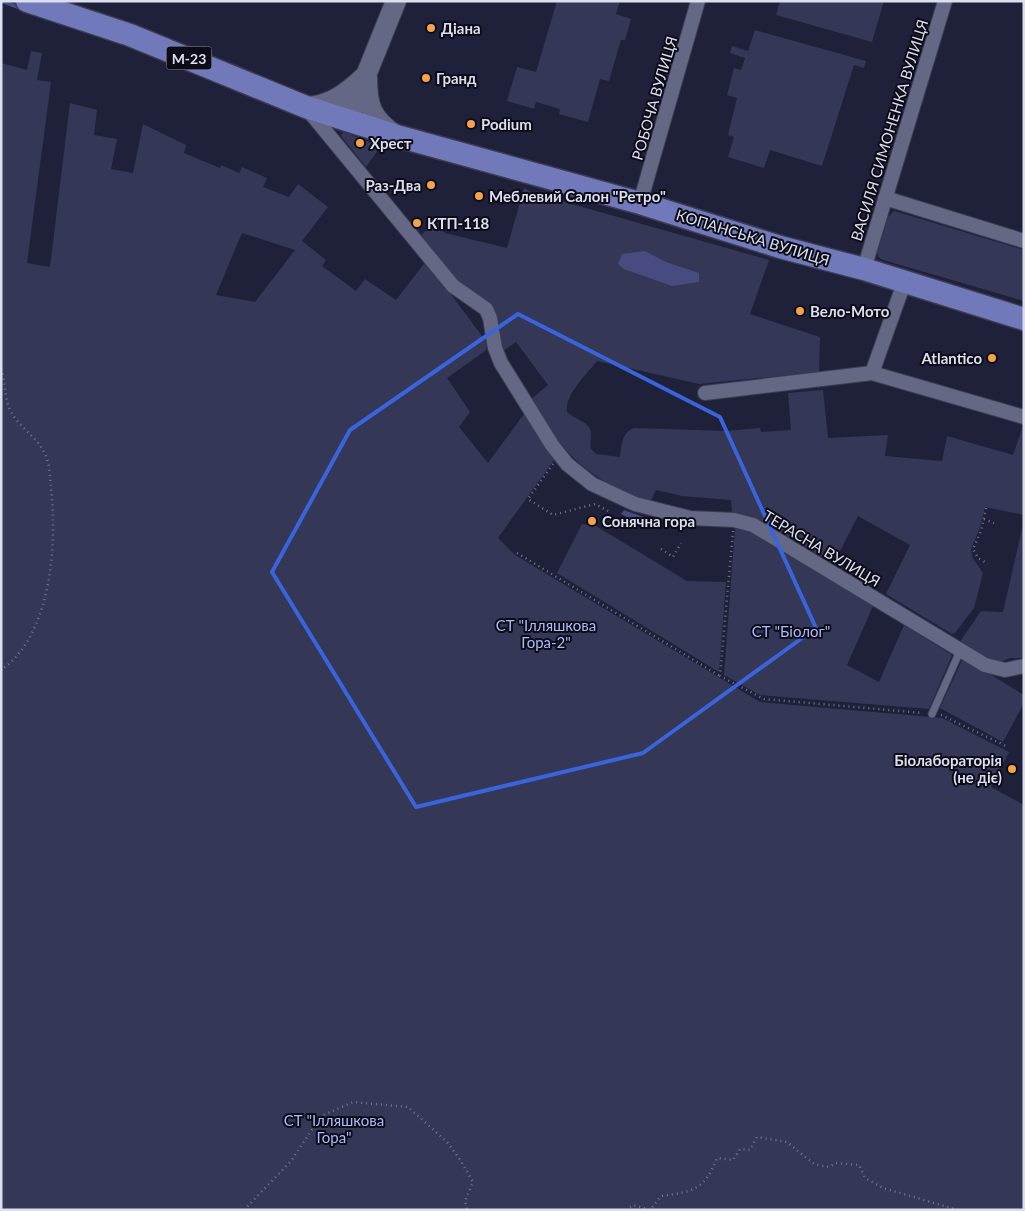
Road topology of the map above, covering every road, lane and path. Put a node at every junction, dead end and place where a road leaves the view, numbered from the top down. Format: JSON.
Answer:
{"nodes":[{"id":1,"x":27,"y":1,"type":"edge"},
{"id":2,"x":396,"y":1,"type":"edge"},
{"id":3,"x":698,"y":1,"type":"edge"},
{"id":4,"x":944,"y":1,"type":"edge"},
{"id":5,"x":367,"y":74,"type":"junction"},
{"id":6,"x":306,"y":107,"type":"junction"},
{"id":7,"x":348,"y":120,"type":"junction"},
{"id":8,"x":397,"y":136,"type":"junction"},
{"id":9,"x":885,"y":198,"type":"junction"},
{"id":10,"x":640,"y":203,"type":"junction"},
{"id":11,"x":1024,"y":241,"type":"edge"},
{"id":12,"x":864,"y":269,"type":"junction"},
{"id":13,"x":904,"y":283,"type":"junction"},
{"id":14,"x":1024,"y":320,"type":"edge"},
{"id":15,"x":1,"y":369,"type":"edge"},
{"id":16,"x":872,"y":373,"type":"junction"},
{"id":17,"x":705,"y":393,"type":"dead end"},
{"id":18,"x":1024,"y":417,"type":"edge"},
{"id":19,"x":555,"y":461,"type":"dead end"},
{"id":20,"x":986,"y":508,"type":"dead end"},
{"id":21,"x":610,"y":512,"type":"dead end"},
{"id":22,"x":984,"y":519,"type":"junction"},
{"id":23,"x":734,"y":520,"type":"junction"},
{"id":24,"x":994,"y":523,"type":"dead end"},
{"id":25,"x":681,"y":544,"type":"dead end"},
{"id":26,"x":661,"y":549,"type":"dead end"},
{"id":27,"x":517,"y":553,"type":"dead end"},
{"id":28,"x":988,"y":564,"type":"dead end"},
{"id":29,"x":960,"y":651,"type":"junction"},
{"id":30,"x":1024,"y":666,"type":"edge"},
{"id":31,"x":4,"y":668,"type":"dead end"},
{"id":32,"x":720,"y":676,"type":"junction"},
{"id":33,"x":932,"y":714,"type":"junction"},
{"id":34,"x":1006,"y":746,"type":"dead end"},
{"id":35,"x":244,"y":1210,"type":"edge"},
{"id":36,"x":467,"y":1210,"type":"edge"},
{"id":37,"x":626,"y":1210,"type":"edge"},
{"id":38,"x":958,"y":1210,"type":"edge"}],
"edges":[{"from":1,"to":6,"type":"highway","name":"КОПАНСЬКА ВУЛИЦЯ","number":"М-23"},
{"from":2,"to":5,"type":"main road"},
{"from":3,"to":10,"type":"street","name":"РОБОЧА ВУЛИЦЯ"},
{"from":4,"to":9,"type":"street","name":"ВАСИЛЯ СИМОНЕНКА ВУЛИЦЯ"},
{"from":5,"to":6,"type":"main road"},
{"from":5,"to":7,"type":"main road"},
{"from":5,"to":8,"type":"main road"},
{"from":6,"to":7,"type":"highway","name":"КОПАНСЬКА ВУЛИЦЯ","number":"М-23"},
{"from":6,"to":23,"type":"street","name":"ТЕРАСНА ВУЛИЦЯ"},
{"from":7,"to":8,"type":"highway","name":"КОПАНСЬКА ВУЛИЦЯ","number":"М-23"},
{"from":8,"to":10,"type":"highway","name":"КОПАНСЬКА ВУЛИЦЯ","number":"М-23"},
{"from":9,"to":11,"type":"street"},
{"from":9,"to":12,"type":"street","name":"ВАСИЛЯ СИМОНЕНКА ВУЛИЦЯ"},
{"from":10,"to":12,"type":"highway","name":"КОПАНСЬКА ВУЛИЦЯ","number":"М-23"},
{"from":12,"to":13,"type":"highway","name":"КОПАНСЬКА ВУЛИЦЯ","number":"М-23"},
{"from":13,"to":14,"type":"highway","name":"КОПАНСЬКА ВУЛИЦЯ","number":"М-23"},
{"from":13,"to":16,"type":"street"},
{"from":15,"to":31,"type":"path"},
{"from":16,"to":17,"type":"street"},
{"from":16,"to":18,"type":"street"},
{"from":19,"to":21,"type":"path"},
{"from":20,"to":22,"type":"path"},
{"from":22,"to":24,"type":"path"},
{"from":22,"to":28,"type":"path"},
{"from":23,"to":29,"type":"street","name":"ТЕРАСНА ВУЛИЦЯ"},
{"from":23,"to":32,"type":"path"},
{"from":25,"to":26,"type":"path"},
{"from":27,"to":32,"type":"path"},
{"from":29,"to":30,"type":"street","name":"ТЕРАСНА ВУЛИЦЯ"},
{"from":29,"to":33,"type":"lane"},
{"from":32,"to":33,"type":"path"},
{"from":33,"to":34,"type":"path"},
{"from":35,"to":36,"type":"path"},
{"from":37,"to":38,"type":"path"}]}
